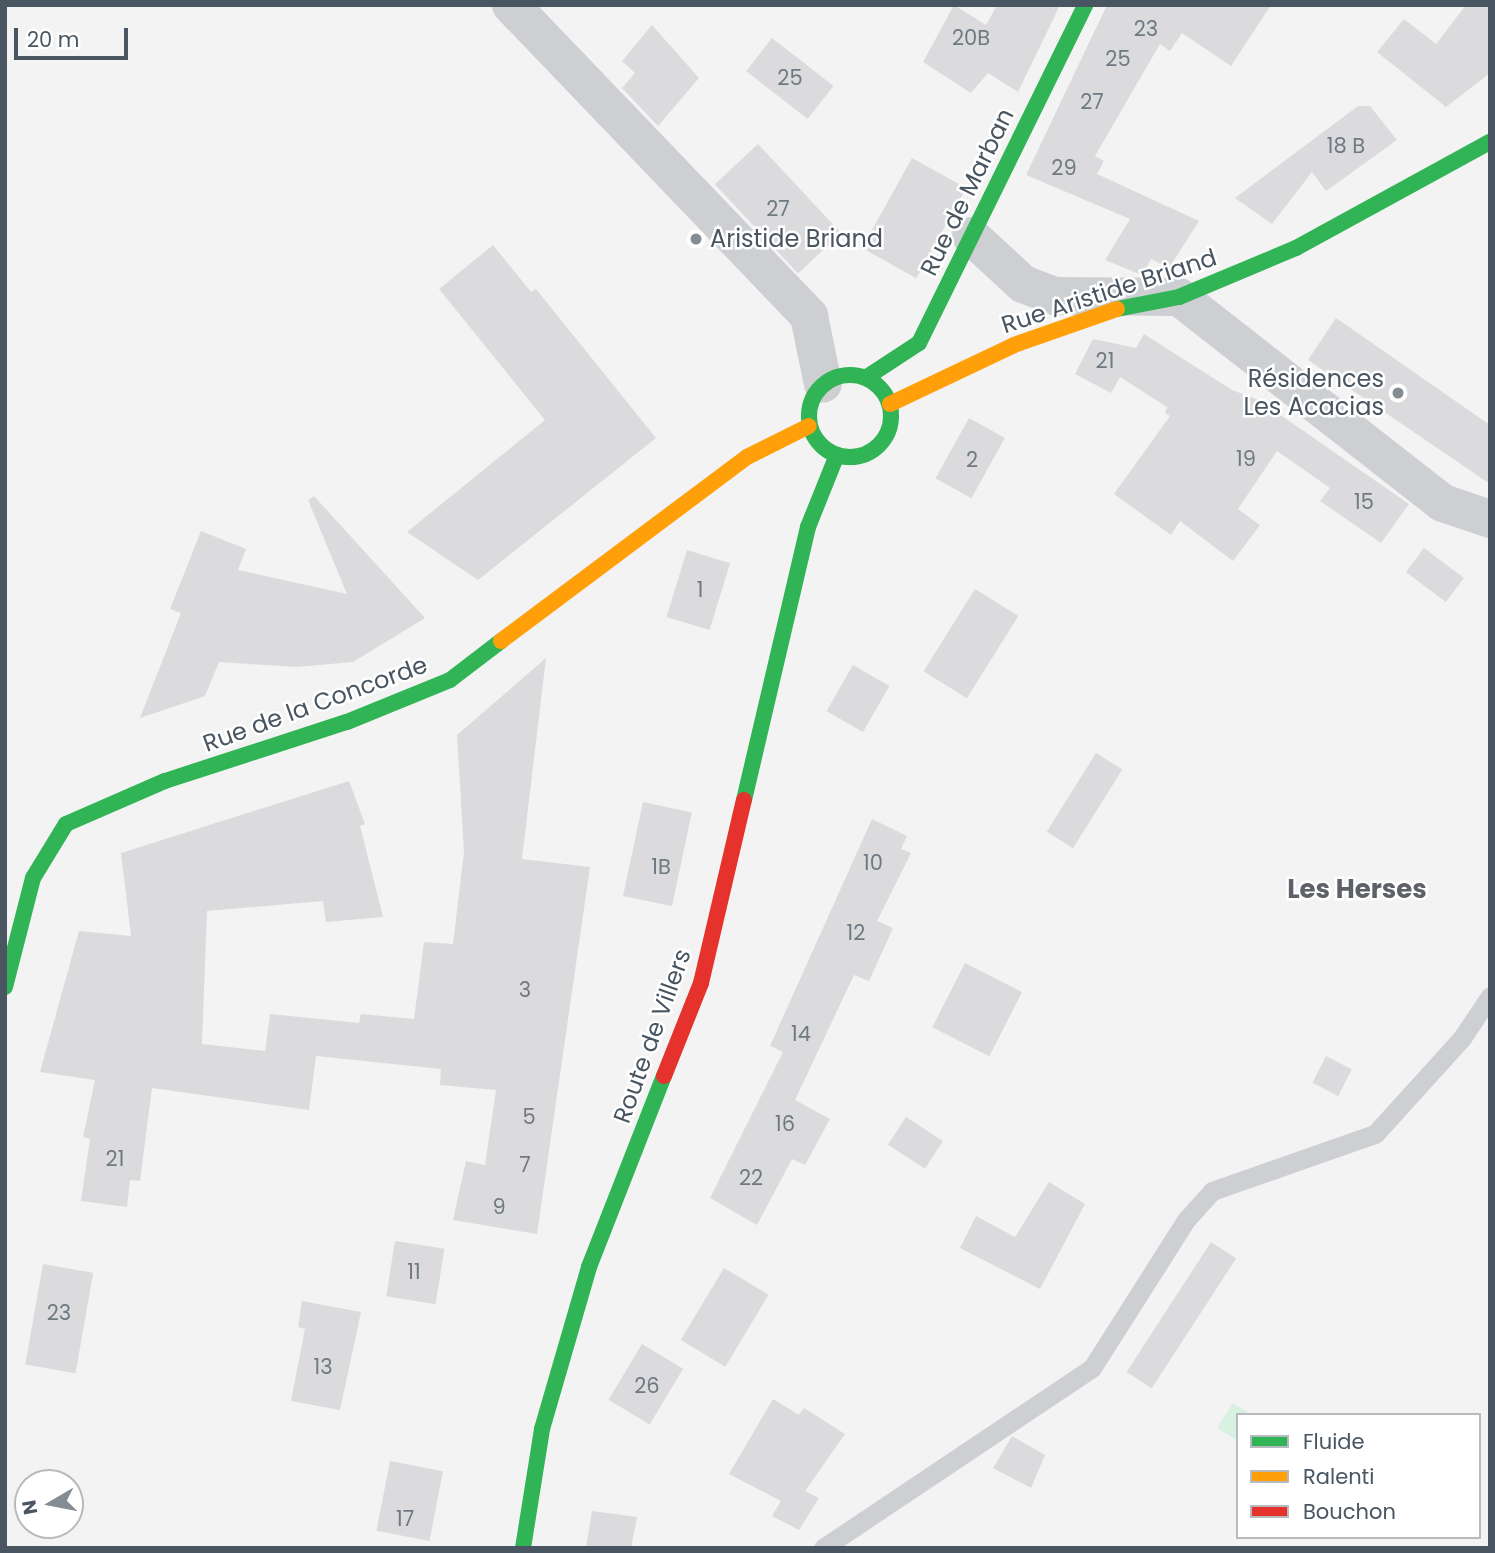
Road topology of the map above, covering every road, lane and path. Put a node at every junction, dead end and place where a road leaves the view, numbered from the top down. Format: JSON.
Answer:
{"nodes":[{"id":1,"x":511,"y":5,"type":"edge"},
{"id":2,"x":1085,"y":5,"type":"edge"},
{"id":3,"x":1490,"y":142,"type":"edge"},
{"id":4,"x":971,"y":236,"type":"junction"},
{"id":5,"x":1179,"y":297,"type":"junction"},
{"id":6,"x":867,"y":377,"type":"junction"},
{"id":7,"x":823,"y":384,"type":"junction"},
{"id":8,"x":890,"y":404,"type":"junction"},
{"id":9,"x":809,"y":426,"type":"junction"},
{"id":10,"x":837,"y":455,"type":"junction"},
{"id":11,"x":1490,"y":519,"type":"edge"},
{"id":12,"x":5,"y":987,"type":"edge"},
{"id":13,"x":1490,"y":996,"type":"edge"},
{"id":14,"x":523,"y":1548,"type":"edge"},
{"id":15,"x":823,"y":1548,"type":"edge"}],
"edges":[{"from":1,"to":7,"type":"street"},
{"from":2,"to":4,"type":"main road","name":"Rue de Marban"},
{"from":3,"to":5,"type":"main road","name":"Rue Aristide Briand"},
{"from":4,"to":5,"type":"street"},
{"from":4,"to":6,"type":"main road","name":"Rue de Marban"},
{"from":5,"to":8,"type":"main road","name":"Rue Aristide Briand"},
{"from":5,"to":11,"type":"street"},
{"from":6,"to":7,"type":"main road"},
{"from":6,"to":8,"type":"main road"},
{"from":7,"to":9,"type":"main road"},
{"from":8,"to":10,"type":"main road"},
{"from":9,"to":10,"type":"main road"},
{"from":9,"to":12,"type":"main road","name":"Rue de la Concorde"},
{"from":10,"to":14,"type":"main road","name":"Route de Villers"},
{"from":13,"to":15,"type":"lane"}]}
